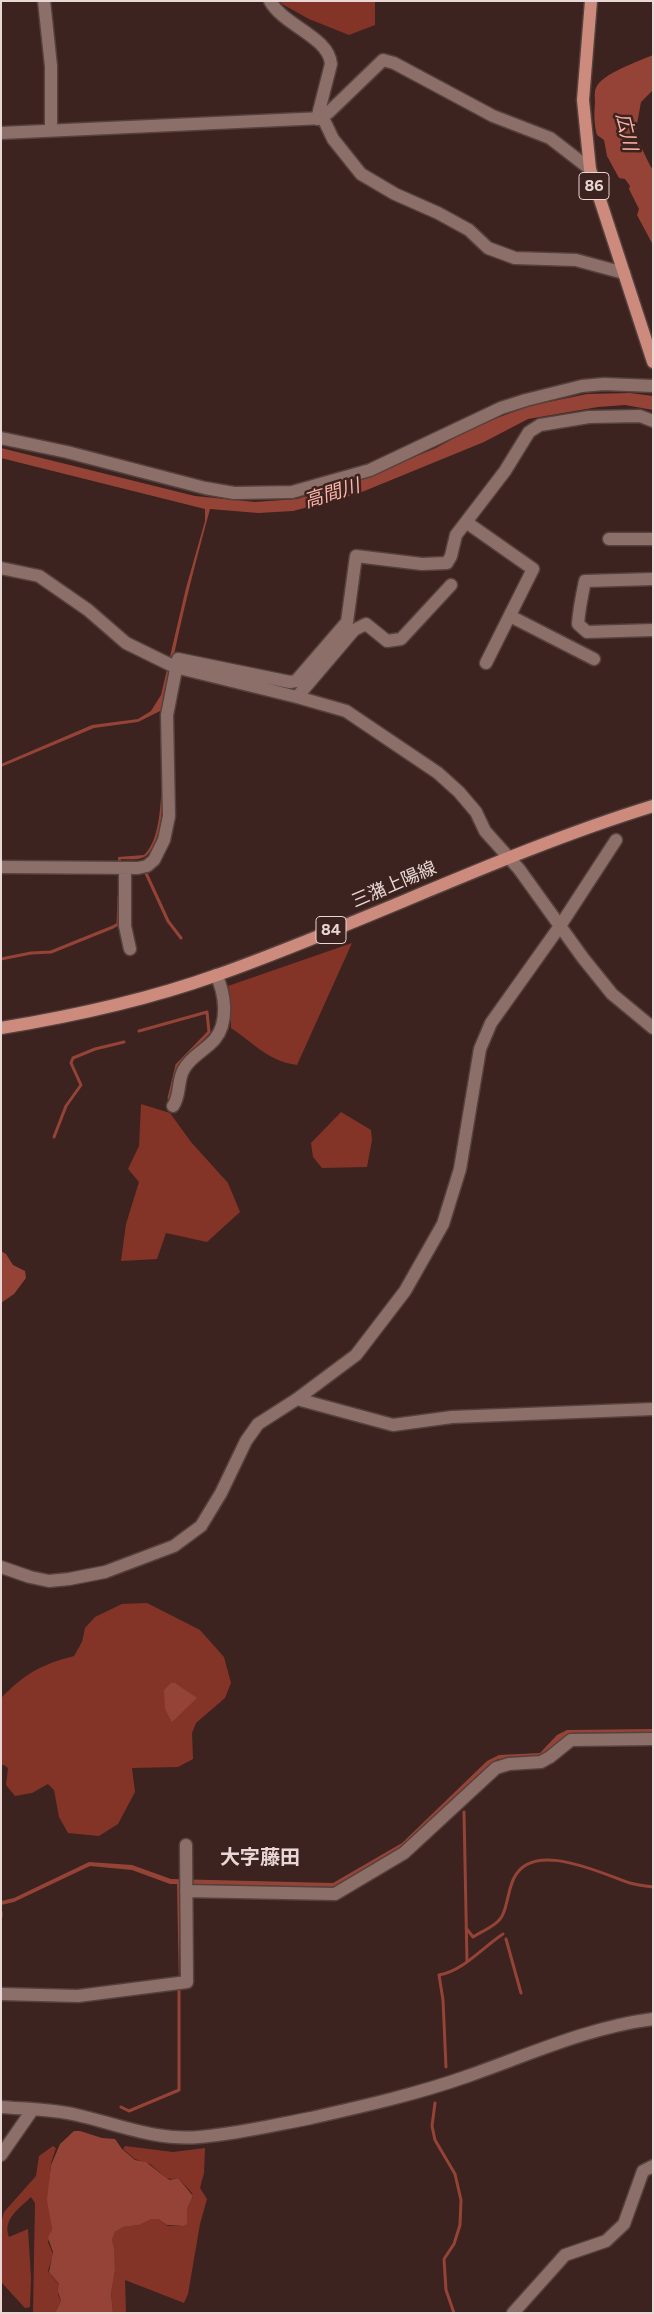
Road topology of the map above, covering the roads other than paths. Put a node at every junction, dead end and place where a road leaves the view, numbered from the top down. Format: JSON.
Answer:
{"nodes":[{"id":1,"x":44,"y":1,"type":"edge"},
{"id":2,"x":270,"y":1,"type":"edge"},
{"id":3,"x":591,"y":1,"type":"edge"},
{"id":4,"x":323,"y":116,"type":"junction"},
{"id":5,"x":51,"y":129,"type":"junction"},
{"id":6,"x":1,"y":133,"type":"edge"},
{"id":7,"x":590,"y":169,"type":"junction"},
{"id":8,"x":624,"y":273,"type":"junction"},
{"id":9,"x":653,"y":362,"type":"edge"},
{"id":10,"x":653,"y":386,"type":"edge"},
{"id":11,"x":653,"y":421,"type":"edge"},
{"id":12,"x":1,"y":438,"type":"edge"},
{"id":13,"x":466,"y":522,"type":"junction"},
{"id":14,"x":609,"y":539,"type":"dead end"},
{"id":15,"x":653,"y":539,"type":"edge"},
{"id":16,"x":1,"y":568,"type":"edge"},
{"id":17,"x":653,"y":579,"type":"edge"},
{"id":18,"x":451,"y":585,"type":"dead end"},
{"id":19,"x":510,"y":616,"type":"junction"},
{"id":20,"x":653,"y":630,"type":"edge"},
{"id":21,"x":594,"y":660,"type":"dead end"},
{"id":22,"x":486,"y":663,"type":"dead end"},
{"id":23,"x":173,"y":666,"type":"junction"},
{"id":24,"x":298,"y":697,"type":"junction"},
{"id":25,"x":653,"y":806,"type":"edge"},
{"id":26,"x":616,"y":840,"type":"dead end"},
{"id":27,"x":508,"y":857,"type":"junction"},
{"id":28,"x":1,"y":867,"type":"edge"},
{"id":29,"x":121,"y":868,"type":"junction"},
{"id":30,"x":560,"y":926,"type":"junction"},
{"id":31,"x":130,"y":949,"type":"dead end"},
{"id":32,"x":216,"y":975,"type":"junction"},
{"id":33,"x":1,"y":1028,"type":"edge"},
{"id":34,"x":653,"y":1028,"type":"edge"},
{"id":35,"x":173,"y":1106,"type":"dead end"},
{"id":36,"x":297,"y":1399,"type":"junction"},
{"id":37,"x":653,"y":1408,"type":"edge"},
{"id":38,"x":1,"y":1566,"type":"edge"},
{"id":39,"x":653,"y":1739,"type":"edge"},
{"id":40,"x":186,"y":1845,"type":"dead end"},
{"id":41,"x":186,"y":1885,"type":"junction"},
{"id":42,"x":1,"y":1994,"type":"edge"},
{"id":43,"x":653,"y":2019,"type":"edge"},
{"id":44,"x":1,"y":2107,"type":"edge"},
{"id":45,"x":33,"y":2109,"type":"junction"},
{"id":46,"x":1,"y":2155,"type":"edge"},
{"id":47,"x":653,"y":2166,"type":"edge"},
{"id":48,"x":513,"y":2313,"type":"edge"}],
"edges":[{"from":1,"to":5,"type":"street"},
{"from":2,"to":4,"type":"street"},
{"from":3,"to":7,"type":"main road","number":"86"},
{"from":4,"to":5,"type":"street"},
{"from":4,"to":7,"type":"street"},
{"from":4,"to":8,"type":"street"},
{"from":5,"to":6,"type":"street"},
{"from":7,"to":8,"type":"main road","number":"86"},
{"from":8,"to":9,"type":"main road","number":"86"},
{"from":10,"to":12,"type":"street"},
{"from":11,"to":13,"type":"street"},
{"from":13,"to":19,"type":"street"},
{"from":13,"to":23,"type":"street"},
{"from":14,"to":15,"type":"street"},
{"from":16,"to":23,"type":"street"},
{"from":17,"to":20,"type":"street"},
{"from":18,"to":24,"type":"street"},
{"from":19,"to":21,"type":"street"},
{"from":19,"to":22,"type":"street"},
{"from":23,"to":24,"type":"street"},
{"from":23,"to":29,"type":"street"},
{"from":24,"to":27,"type":"street"},
{"from":25,"to":27,"type":"main road","name":"三潴上陽線","number":"84"},
{"from":26,"to":30,"type":"street"},
{"from":27,"to":30,"type":"street"},
{"from":27,"to":32,"type":"main road","name":"三潴上陽線","number":"84"},
{"from":28,"to":29,"type":"street"},
{"from":29,"to":31,"type":"street"},
{"from":30,"to":34,"type":"street"},
{"from":30,"to":36,"type":"street"},
{"from":32,"to":33,"type":"main road","name":"三潴上陽線","number":"84"},
{"from":32,"to":35,"type":"street"},
{"from":36,"to":37,"type":"street"},
{"from":36,"to":38,"type":"street"},
{"from":39,"to":41,"type":"street"},
{"from":40,"to":41,"type":"street"},
{"from":41,"to":42,"type":"street"},
{"from":43,"to":45,"type":"street"},
{"from":44,"to":45,"type":"street"},
{"from":45,"to":46,"type":"street"},
{"from":47,"to":48,"type":"street"}]}
